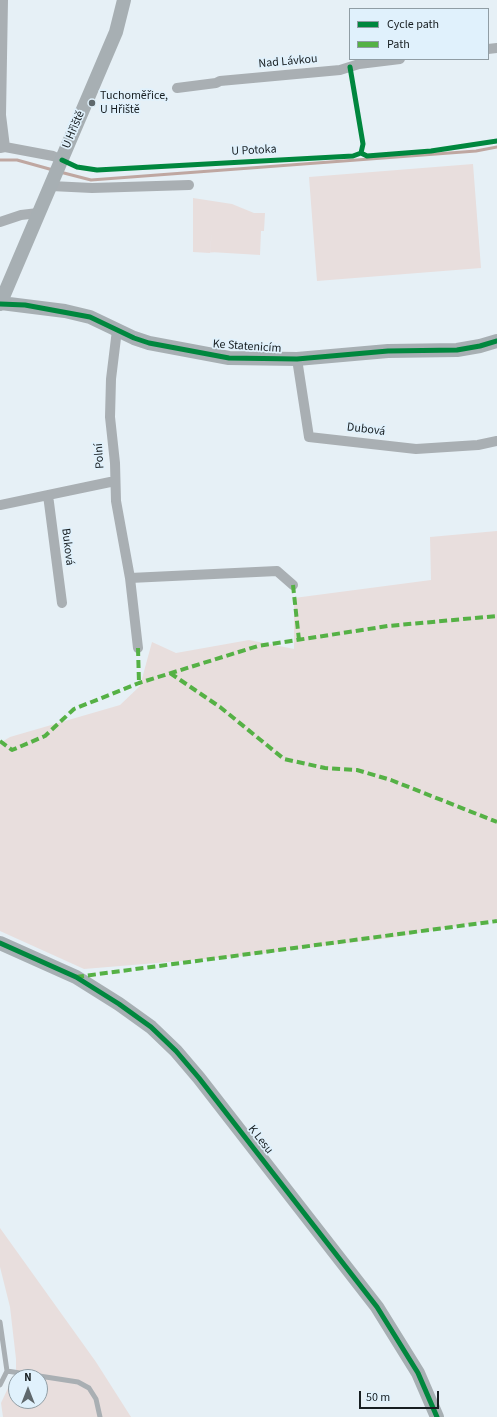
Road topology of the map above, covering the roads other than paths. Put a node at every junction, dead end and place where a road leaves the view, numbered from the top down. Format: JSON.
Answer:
{"nodes":[{"id":1,"x":3,"y":0,"type":"edge"},
{"id":2,"x":124,"y":0,"type":"edge"},
{"id":3,"x":1,"y":23,"type":"edge"},
{"id":4,"x":392,"y":60,"type":"edge"},
{"id":5,"x":177,"y":88,"type":"dead end"},
{"id":6,"x":2,"y":148,"type":"edge"},
{"id":7,"x":57,"y":172,"type":"junction"},
{"id":8,"x":189,"y":185,"type":"dead end"},
{"id":9,"x":38,"y":213,"type":"junction"},
{"id":10,"x":0,"y":222,"type":"edge"},
{"id":11,"x":0,"y":304,"type":"edge"},
{"id":12,"x":117,"y":330,"type":"junction"},
{"id":13,"x":497,"y":341,"type":"edge"},
{"id":14,"x":297,"y":359,"type":"junction"},
{"id":15,"x":497,"y":441,"type":"edge"},
{"id":16,"x":115,"y":481,"type":"junction"},
{"id":17,"x":48,"y":495,"type":"junction"},
{"id":18,"x":0,"y":505,"type":"edge"},
{"id":19,"x":130,"y":578,"type":"junction"},
{"id":20,"x":293,"y":585,"type":"dead end"},
{"id":21,"x":62,"y":603,"type":"dead end"},
{"id":22,"x":138,"y":648,"type":"dead end"},
{"id":23,"x":0,"y":943,"type":"edge"},
{"id":24,"x":0,"y":1322,"type":"edge"},
{"id":25,"x":6,"y":1371,"type":"junction"},
{"id":26,"x":0,"y":1385,"type":"edge"},
{"id":27,"x":100,"y":1417,"type":"edge"},
{"id":28,"x":438,"y":1417,"type":"edge"}],
"edges":[{"from":1,"to":3,"type":"street"},
{"from":2,"to":7,"type":"street","name":"U Hřiště"},
{"from":3,"to":6,"type":"street"},
{"from":4,"to":5,"type":"street","name":"Nad Lávkou"},
{"from":6,"to":7,"type":"street"},
{"from":7,"to":8,"type":"street"},
{"from":7,"to":9,"type":"street","name":"U Hřiště"},
{"from":9,"to":10,"type":"street"},
{"from":9,"to":11,"type":"street","name":"U Hřiště"},
{"from":11,"to":12,"type":"street","name":"Ke Statenicím"},
{"from":12,"to":14,"type":"street","name":"Ke Statenicím"},
{"from":12,"to":16,"type":"street","name":"Polní"},
{"from":13,"to":14,"type":"street","name":"Ke Statenicím"},
{"from":14,"to":15,"type":"street","name":"Dubová"},
{"from":16,"to":17,"type":"street"},
{"from":16,"to":19,"type":"street","name":"Polní"},
{"from":17,"to":18,"type":"street"},
{"from":17,"to":21,"type":"street","name":"Buková"},
{"from":19,"to":20,"type":"street"},
{"from":19,"to":22,"type":"street","name":"Polní"},
{"from":23,"to":28,"type":"street","name":"K Lesu"},
{"from":24,"to":25,"type":"lane"},
{"from":25,"to":26,"type":"lane"},
{"from":25,"to":27,"type":"lane"}]}
